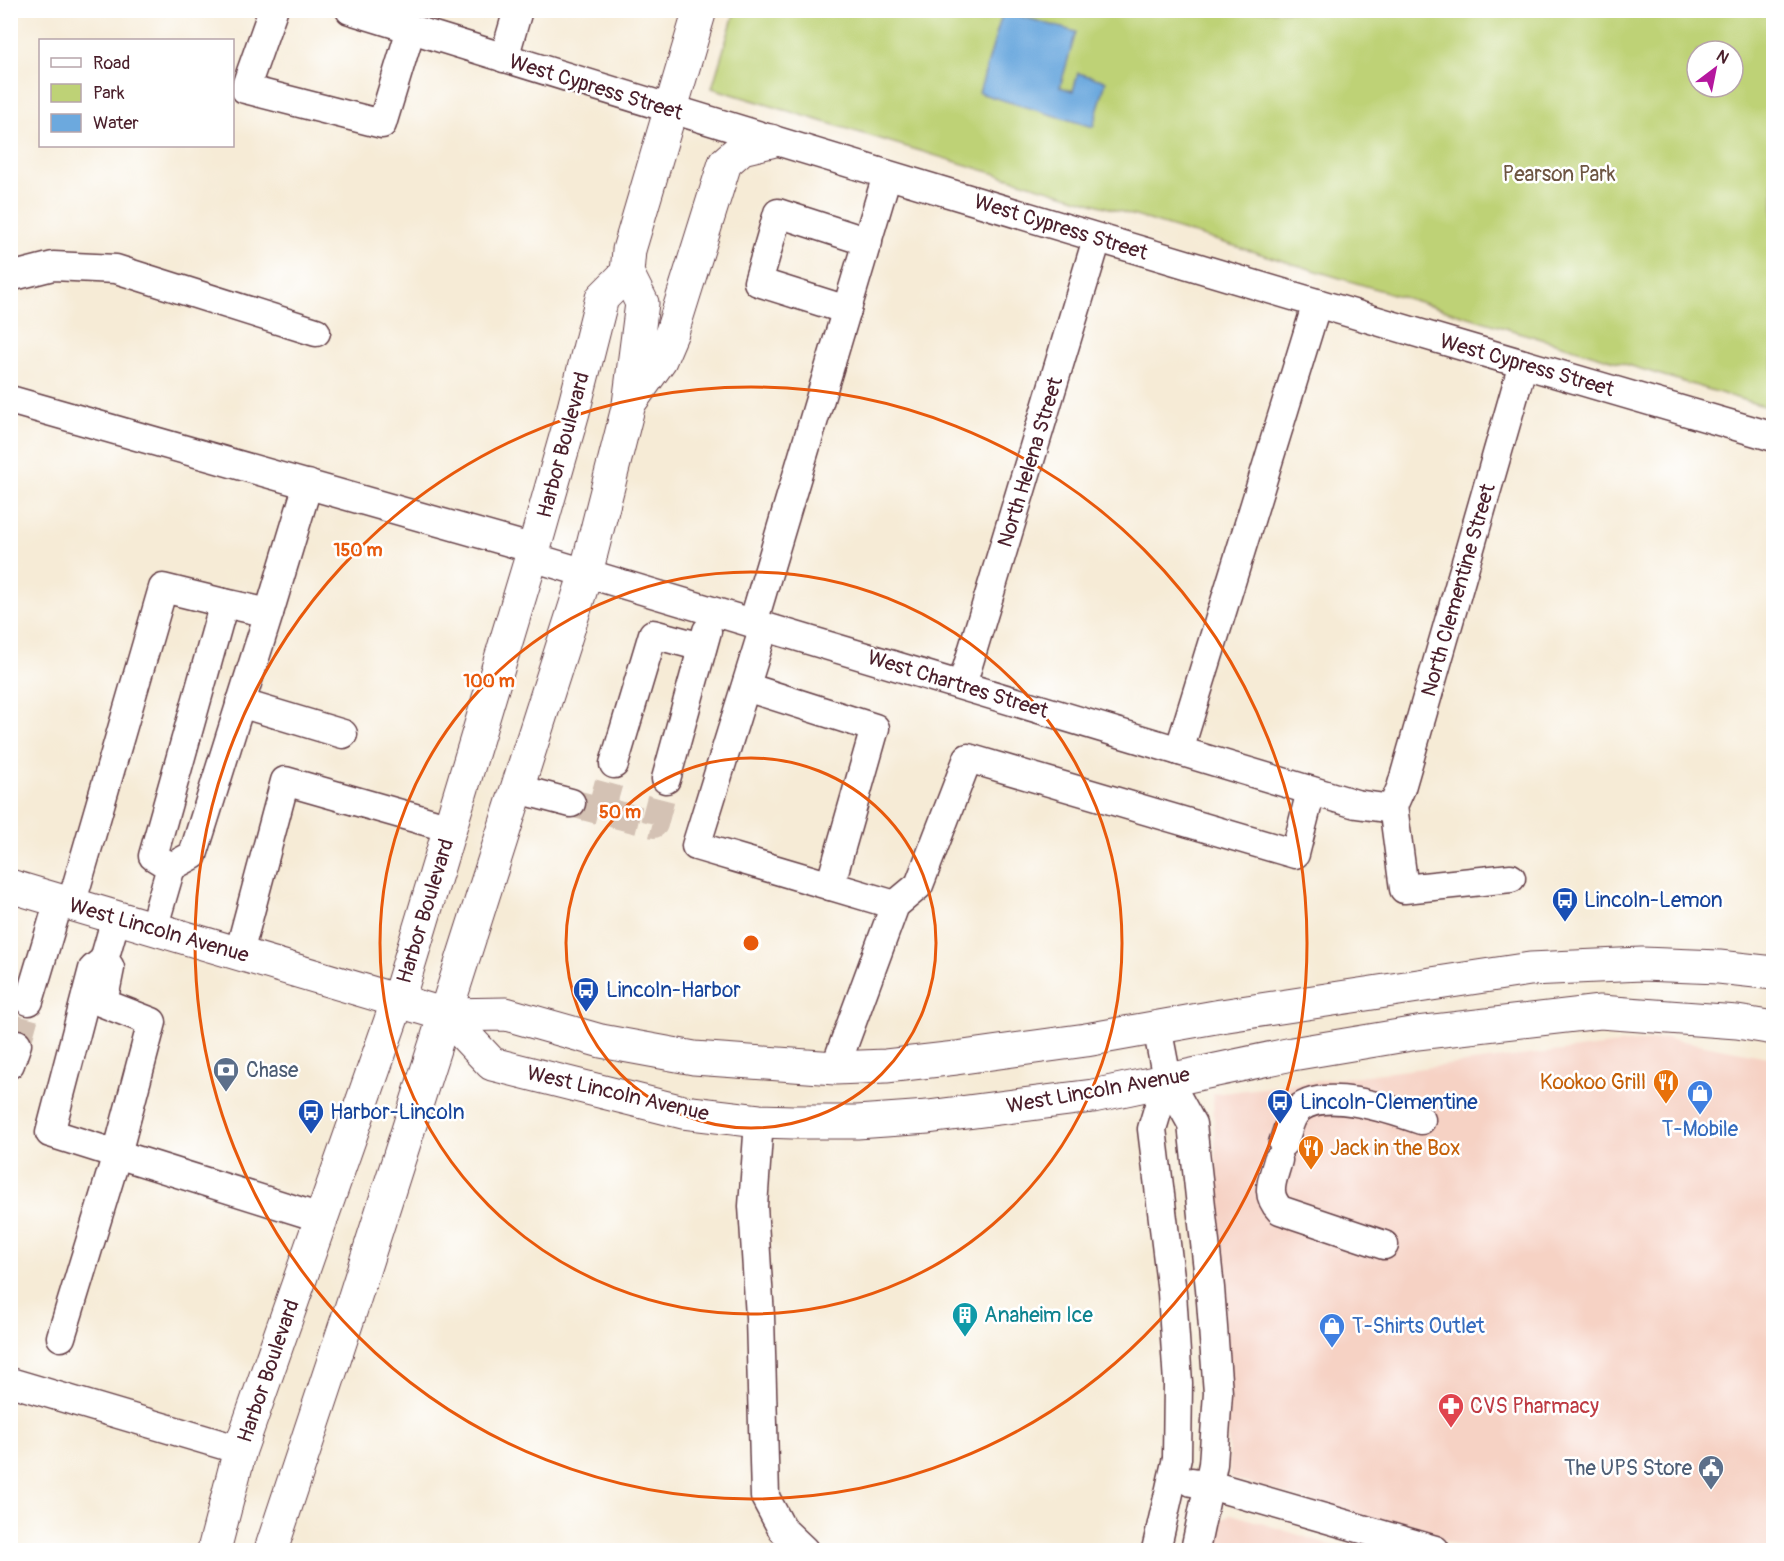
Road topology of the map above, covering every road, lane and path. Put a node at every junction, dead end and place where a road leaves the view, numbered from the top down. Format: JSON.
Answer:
{"nodes":[{"id":1,"x":273,"y":10,"type":"edge"},
{"id":2,"x":350,"y":10,"type":"edge"},
{"id":3,"x":519,"y":10,"type":"edge"},
{"id":4,"x":700,"y":10,"type":"edge"},
{"id":5,"x":411,"y":29,"type":"junction"},
{"id":6,"x":504,"y":58,"type":"junction"},
{"id":7,"x":671,"y":110,"type":"junction"},
{"id":8,"x":771,"y":141,"type":"junction"},
{"id":9,"x":887,"y":175,"type":"junction"},
{"id":10,"x":1097,"y":239,"type":"junction"},
{"id":11,"x":867,"y":242,"type":"junction"},
{"id":12,"x":627,"y":273,"type":"junction"},
{"id":13,"x":10,"y":277,"type":"edge"},
{"id":14,"x":1317,"y":303,"type":"junction"},
{"id":15,"x":847,"y":310,"type":"junction"},
{"id":16,"x":316,"y":332,"type":"dead end"},
{"id":17,"x":1523,"y":364,"type":"junction"},
{"id":18,"x":10,"y":400,"type":"edge"},
{"id":19,"x":629,"y":404,"type":"junction"},
{"id":20,"x":1773,"y":437,"type":"edge"},
{"id":21,"x":308,"y":484,"type":"junction"},
{"id":22,"x":533,"y":553,"type":"junction"},
{"id":23,"x":586,"y":573,"type":"junction"},
{"id":24,"x":224,"y":603,"type":"junction"},
{"id":25,"x":712,"y":611,"type":"junction"},
{"id":26,"x":269,"y":613,"type":"junction"},
{"id":27,"x":759,"y":625,"type":"junction"},
{"id":28,"x":702,"y":647,"type":"junction"},
{"id":29,"x":962,"y":685,"type":"junction"},
{"id":30,"x":746,"y":687,"type":"junction"},
{"id":31,"x":240,"y":703,"type":"junction"},
{"id":32,"x":343,"y":734,"type":"dead end"},
{"id":33,"x":1179,"y":751,"type":"junction"},
{"id":34,"x":614,"y":764,"type":"tunnel mouth"},
{"id":35,"x":666,"y":779,"type":"tunnel mouth"},
{"id":36,"x":518,"y":789,"type":"junction"},
{"id":37,"x":1311,"y":791,"type":"junction"},
{"id":38,"x":571,"y":803,"type":"tunnel mouth"},
{"id":39,"x":1389,"y":807,"type":"junction"},
{"id":40,"x":450,"y":828,"type":"junction"},
{"id":41,"x":171,"y":867,"type":"junction"},
{"id":42,"x":1511,"y":878,"type":"dead end"},
{"id":43,"x":10,"y":886,"type":"edge"},
{"id":44,"x":830,"y":886,"type":"junction"},
{"id":45,"x":65,"y":903,"type":"junction"},
{"id":46,"x":895,"y":905,"type":"junction"},
{"id":47,"x":116,"y":918,"type":"junction"},
{"id":48,"x":153,"y":929,"type":"junction"},
{"id":49,"x":239,"y":953,"type":"junction"},
{"id":50,"x":104,"y":960,"type":"junction"},
{"id":51,"x":1773,"y":973,"type":"edge"},
{"id":52,"x":398,"y":1000,"type":"junction"},
{"id":53,"x":29,"y":1001,"type":"tunnel mouth"},
{"id":54,"x":446,"y":1015,"type":"junction"},
{"id":55,"x":1157,"y":1027,"type":"junction"},
{"id":56,"x":1773,"y":1028,"type":"edge"},
{"id":57,"x":835,"y":1068,"type":"junction"},
{"id":58,"x":1167,"y":1079,"type":"junction"},
{"id":59,"x":1421,"y":1120,"type":"dead end"},
{"id":60,"x":759,"y":1121,"type":"junction"},
{"id":61,"x":117,"y":1154,"type":"junction"},
{"id":62,"x":321,"y":1218,"type":"junction"},
{"id":63,"x":1383,"y":1245,"type":"dead end"},
{"id":64,"x":61,"y":1337,"type":"dead end"},
{"id":65,"x":10,"y":1382,"type":"edge"},
{"id":66,"x":240,"y":1450,"type":"junction"},
{"id":67,"x":1172,"y":1479,"type":"junction"},
{"id":68,"x":1210,"y":1485,"type":"junction"},
{"id":69,"x":272,"y":1550,"type":"edge"},
{"id":70,"x":214,"y":1551,"type":"edge"},
{"id":71,"x":804,"y":1551,"type":"edge"},
{"id":72,"x":1156,"y":1551,"type":"edge"},
{"id":73,"x":1196,"y":1551,"type":"edge"},
{"id":74,"x":1435,"y":1551,"type":"edge"}],
"edges":[{"from":1,"to":5,"type":"street"},
{"from":2,"to":5,"type":"street","name":"West Cypress Street"},
{"from":3,"to":6,"type":"street"},
{"from":4,"to":7,"type":"main road"},
{"from":5,"to":6,"type":"street","name":"West Cypress Street"},
{"from":6,"to":7,"type":"street","name":"West Cypress Street"},
{"from":7,"to":8,"type":"street","name":"West Cypress Street"},
{"from":7,"to":12,"type":"main road"},
{"from":8,"to":9,"type":"street","name":"West Cypress Street"},
{"from":8,"to":19,"type":"main road"},
{"from":9,"to":10,"type":"street","name":"West Cypress Street"},
{"from":9,"to":11,"type":"street"},
{"from":10,"to":14,"type":"street","name":"West Cypress Street"},
{"from":10,"to":29,"type":"street","name":"North Helena Street"},
{"from":11,"to":15,"type":"street"},
{"from":11,"to":15,"type":"street"},
{"from":12,"to":19,"type":"main road"},
{"from":12,"to":22,"type":"main road","name":"Harbor Boulevard"},
{"from":13,"to":16,"type":"street"},
{"from":14,"to":17,"type":"street","name":"West Cypress Street"},
{"from":14,"to":33,"type":"street"},
{"from":15,"to":27,"type":"street"},
{"from":17,"to":20,"type":"street","name":"West Cypress Street"},
{"from":17,"to":39,"type":"street","name":"North Clementine Street"},
{"from":18,"to":21,"type":"street","name":"West Chartres Street"},
{"from":19,"to":23,"type":"main road"},
{"from":21,"to":22,"type":"street","name":"West Chartres Street"},
{"from":21,"to":26,"type":"street"},
{"from":22,"to":23,"type":"street","name":"West Chartres Street"},
{"from":22,"to":40,"type":"main road","name":"Harbor Boulevard"},
{"from":23,"to":25,"type":"street","name":"West Chartres Street"},
{"from":23,"to":36,"type":"main road"},
{"from":24,"to":26,"type":"street"},
{"from":24,"to":41,"type":"street"},
{"from":24,"to":45,"type":"street"},
{"from":25,"to":27,"type":"street","name":"West Chartres Street"},
{"from":25,"to":28,"type":"street"},
{"from":26,"to":31,"type":"street"},
{"from":27,"to":29,"type":"street","name":"West Chartres Street"},
{"from":27,"to":30,"type":"street"},
{"from":28,"to":34,"type":"street"},
{"from":28,"to":35,"type":"street"},
{"from":29,"to":33,"type":"street","name":"West Chartres Street"},
{"from":30,"to":44,"type":"street"},
{"from":30,"to":44,"type":"street"},
{"from":31,"to":32,"type":"street"},
{"from":31,"to":41,"type":"street"},
{"from":33,"to":37,"type":"street","name":"West Chartres Street"},
{"from":36,"to":38,"type":"street"},
{"from":36,"to":54,"type":"main road"},
{"from":37,"to":39,"type":"street","name":"West Chartres Street"},
{"from":37,"to":46,"type":"street"},
{"from":39,"to":42,"type":"street"},
{"from":40,"to":49,"type":"street"},
{"from":40,"to":52,"type":"main road","name":"Harbor Boulevard"},
{"from":41,"to":48,"type":"street"},
{"from":43,"to":45,"type":"main road","name":"West Lincoln Avenue"},
{"from":44,"to":46,"type":"street"},
{"from":45,"to":47,"type":"main road","name":"West Lincoln Avenue"},
{"from":45,"to":53,"type":"street"},
{"from":46,"to":57,"type":"street"},
{"from":47,"to":48,"type":"main road","name":"West Lincoln Avenue"},
{"from":47,"to":50,"type":"street"},
{"from":48,"to":49,"type":"main road","name":"West Lincoln Avenue"},
{"from":49,"to":52,"type":"main road","name":"West Lincoln Avenue"},
{"from":50,"to":61,"type":"street"},
{"from":50,"to":61,"type":"street"},
{"from":51,"to":55,"type":"main road","name":"West Lincoln Avenue"},
{"from":52,"to":54,"type":"main road","name":"West Lincoln Avenue"},
{"from":52,"to":62,"type":"main road","name":"Harbor Boulevard"},
{"from":54,"to":57,"type":"main road","name":"West Lincoln Avenue"},
{"from":54,"to":60,"type":"main road","name":"West Lincoln Avenue"},
{"from":54,"to":69,"type":"main road"},
{"from":55,"to":57,"type":"main road","name":"West Lincoln Avenue"},
{"from":55,"to":58,"type":"street"},
{"from":56,"to":58,"type":"main road","name":"West Lincoln Avenue"},
{"from":58,"to":60,"type":"main road","name":"West Lincoln Avenue"},
{"from":58,"to":67,"type":"street"},
{"from":58,"to":68,"type":"street"},
{"from":59,"to":63,"type":"street"},
{"from":60,"to":71,"type":"street"},
{"from":61,"to":62,"type":"street"},
{"from":61,"to":64,"type":"street"},
{"from":62,"to":66,"type":"main road","name":"Harbor Boulevard"},
{"from":65,"to":66,"type":"street"},
{"from":66,"to":70,"type":"main road","name":"Harbor Boulevard"},
{"from":67,"to":68,"type":"street"},
{"from":67,"to":72,"type":"street"},
{"from":68,"to":73,"type":"street"},
{"from":68,"to":74,"type":"street"}]}
